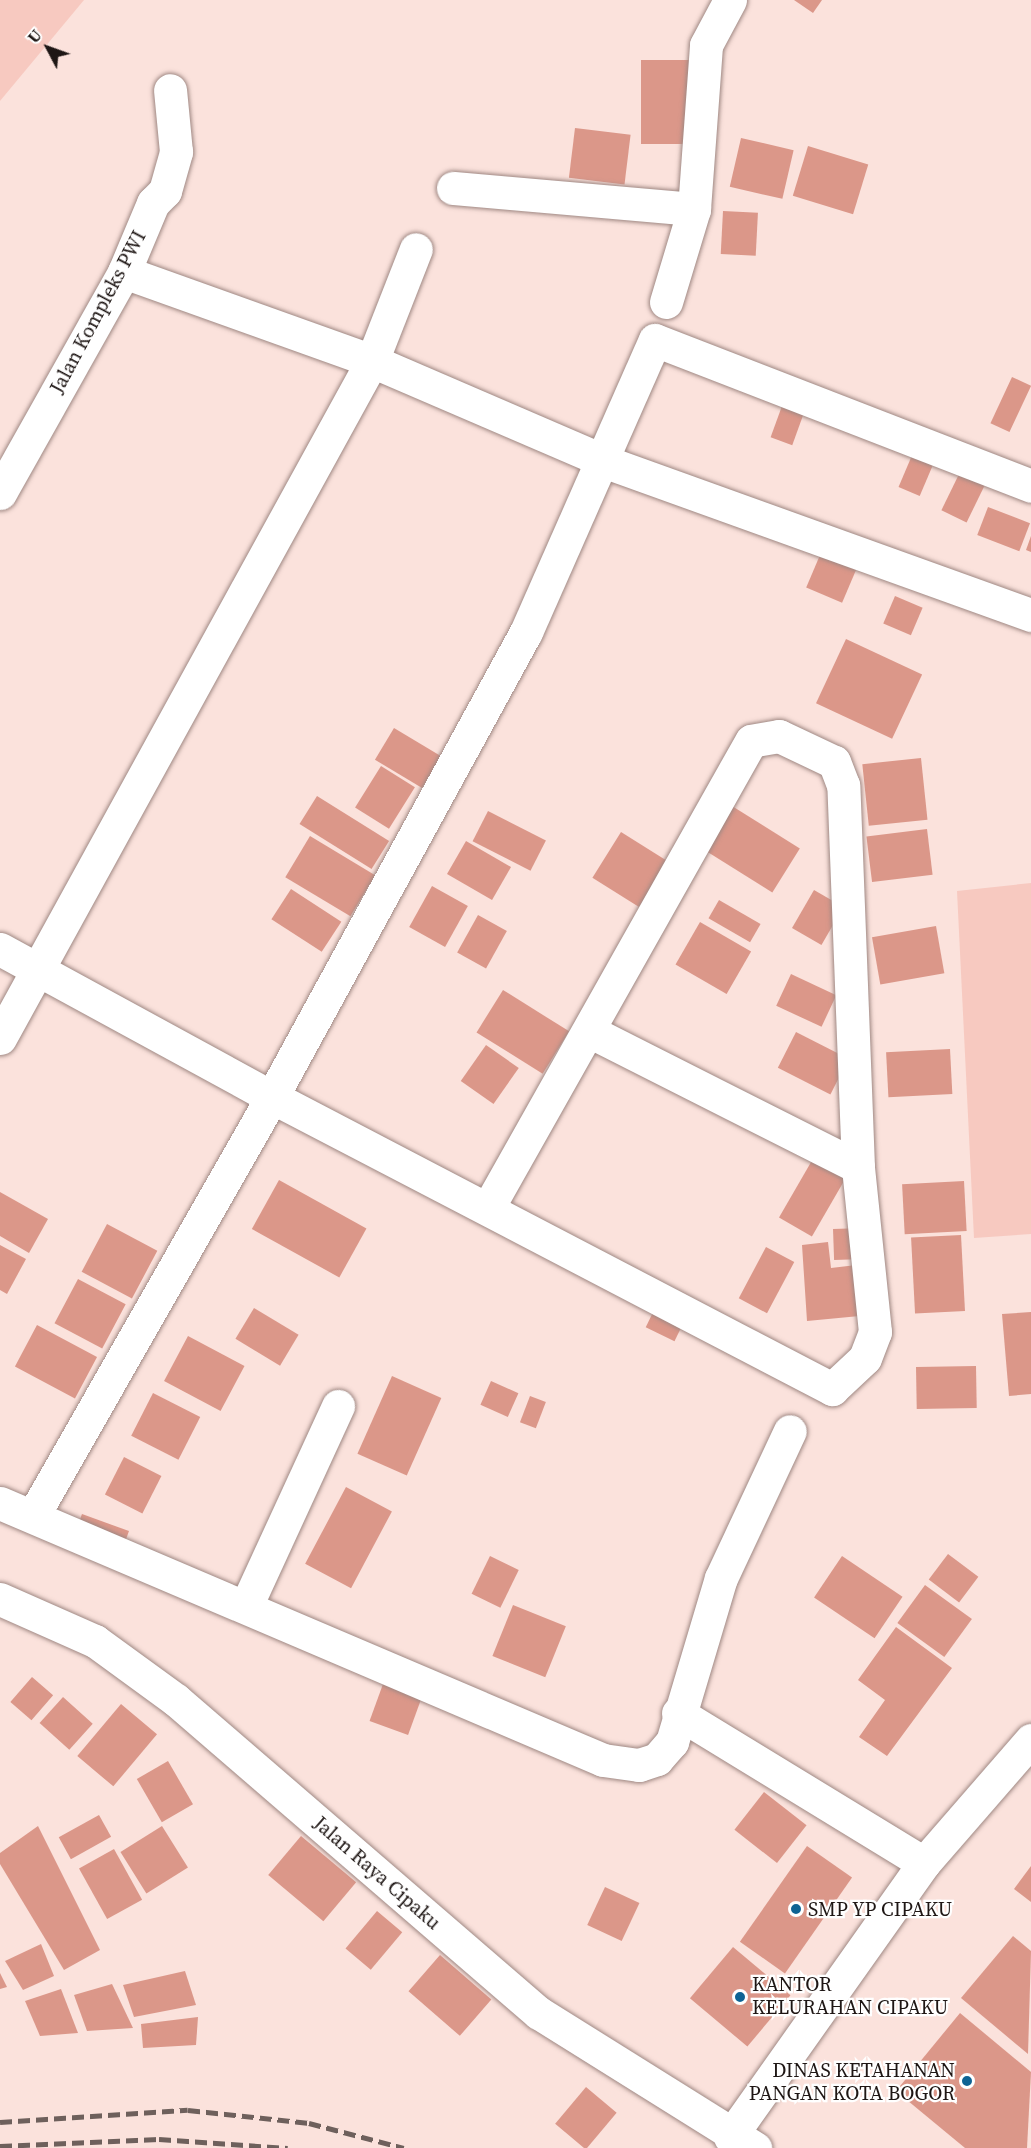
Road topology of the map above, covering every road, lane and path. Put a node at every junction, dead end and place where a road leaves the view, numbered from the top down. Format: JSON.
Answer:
{"nodes":[{"id":1,"x":730,"y":0,"type":"edge"},
{"id":2,"x":170,"y":90,"type":"dead end"},
{"id":3,"x":453,"y":188,"type":"dead end"},
{"id":4,"x":694,"y":208,"type":"junction"},
{"id":5,"x":416,"y":249,"type":"dead end"},
{"id":6,"x":124,"y":272,"type":"junction"},
{"id":7,"x":666,"y":302,"type":"dead end"},
{"id":8,"x":372,"y":361,"type":"junction"},
{"id":9,"x":606,"y":462,"type":"junction"},
{"id":10,"x":1031,"y":486,"type":"edge"},
{"id":11,"x":0,"y":493,"type":"edge"},
{"id":12,"x":1031,"y":615,"type":"edge"},
{"id":13,"x":0,"y":949,"type":"edge"},
{"id":14,"x":37,"y":970,"type":"junction"},
{"id":15,"x":591,"y":1032,"type":"junction"},
{"id":16,"x":0,"y":1038,"type":"edge"},
{"id":17,"x":272,"y":1097,"type":"junction"},
{"id":18,"x":858,"y":1167,"type":"junction"},
{"id":19,"x":488,"y":1208,"type":"junction"},
{"id":20,"x":338,"y":1406,"type":"dead end"},
{"id":21,"x":790,"y":1431,"type":"dead end"},
{"id":22,"x":0,"y":1503,"type":"edge"},
{"id":23,"x":33,"y":1516,"type":"junction"},
{"id":24,"x":0,"y":1599,"type":"edge"},
{"id":25,"x":247,"y":1604,"type":"junction"},
{"id":26,"x":678,"y":1713,"type":"junction"},
{"id":27,"x":1031,"y":1740,"type":"edge"},
{"id":28,"x":924,"y":1863,"type":"junction"},
{"id":29,"x":742,"y":2142,"type":"edge"}],
"edges":[{"from":1,"to":4,"type":"street"},
{"from":2,"to":6,"type":"street","name":"Jalan Kompleks PWI"},
{"from":3,"to":4,"type":"street"},
{"from":4,"to":7,"type":"street"},
{"from":5,"to":8,"type":"street"},
{"from":6,"to":8,"type":"street"},
{"from":6,"to":11,"type":"street","name":"Jalan Kompleks PWI"},
{"from":8,"to":9,"type":"street"},
{"from":8,"to":14,"type":"street"},
{"from":9,"to":10,"type":"street"},
{"from":9,"to":12,"type":"street"},
{"from":9,"to":17,"type":"street"},
{"from":13,"to":14,"type":"street"},
{"from":14,"to":16,"type":"street"},
{"from":14,"to":17,"type":"street"},
{"from":15,"to":18,"type":"street"},
{"from":15,"to":18,"type":"street"},
{"from":15,"to":19,"type":"street"},
{"from":17,"to":19,"type":"street"},
{"from":17,"to":23,"type":"street"},
{"from":18,"to":19,"type":"street"},
{"from":20,"to":25,"type":"street"},
{"from":21,"to":26,"type":"street"},
{"from":22,"to":23,"type":"street"},
{"from":23,"to":25,"type":"street"},
{"from":24,"to":29,"type":"street","name":"Jalan Raya Cipaku"},
{"from":25,"to":26,"type":"street"},
{"from":26,"to":28,"type":"street"},
{"from":27,"to":28,"type":"street"},
{"from":28,"to":29,"type":"street"}]}
